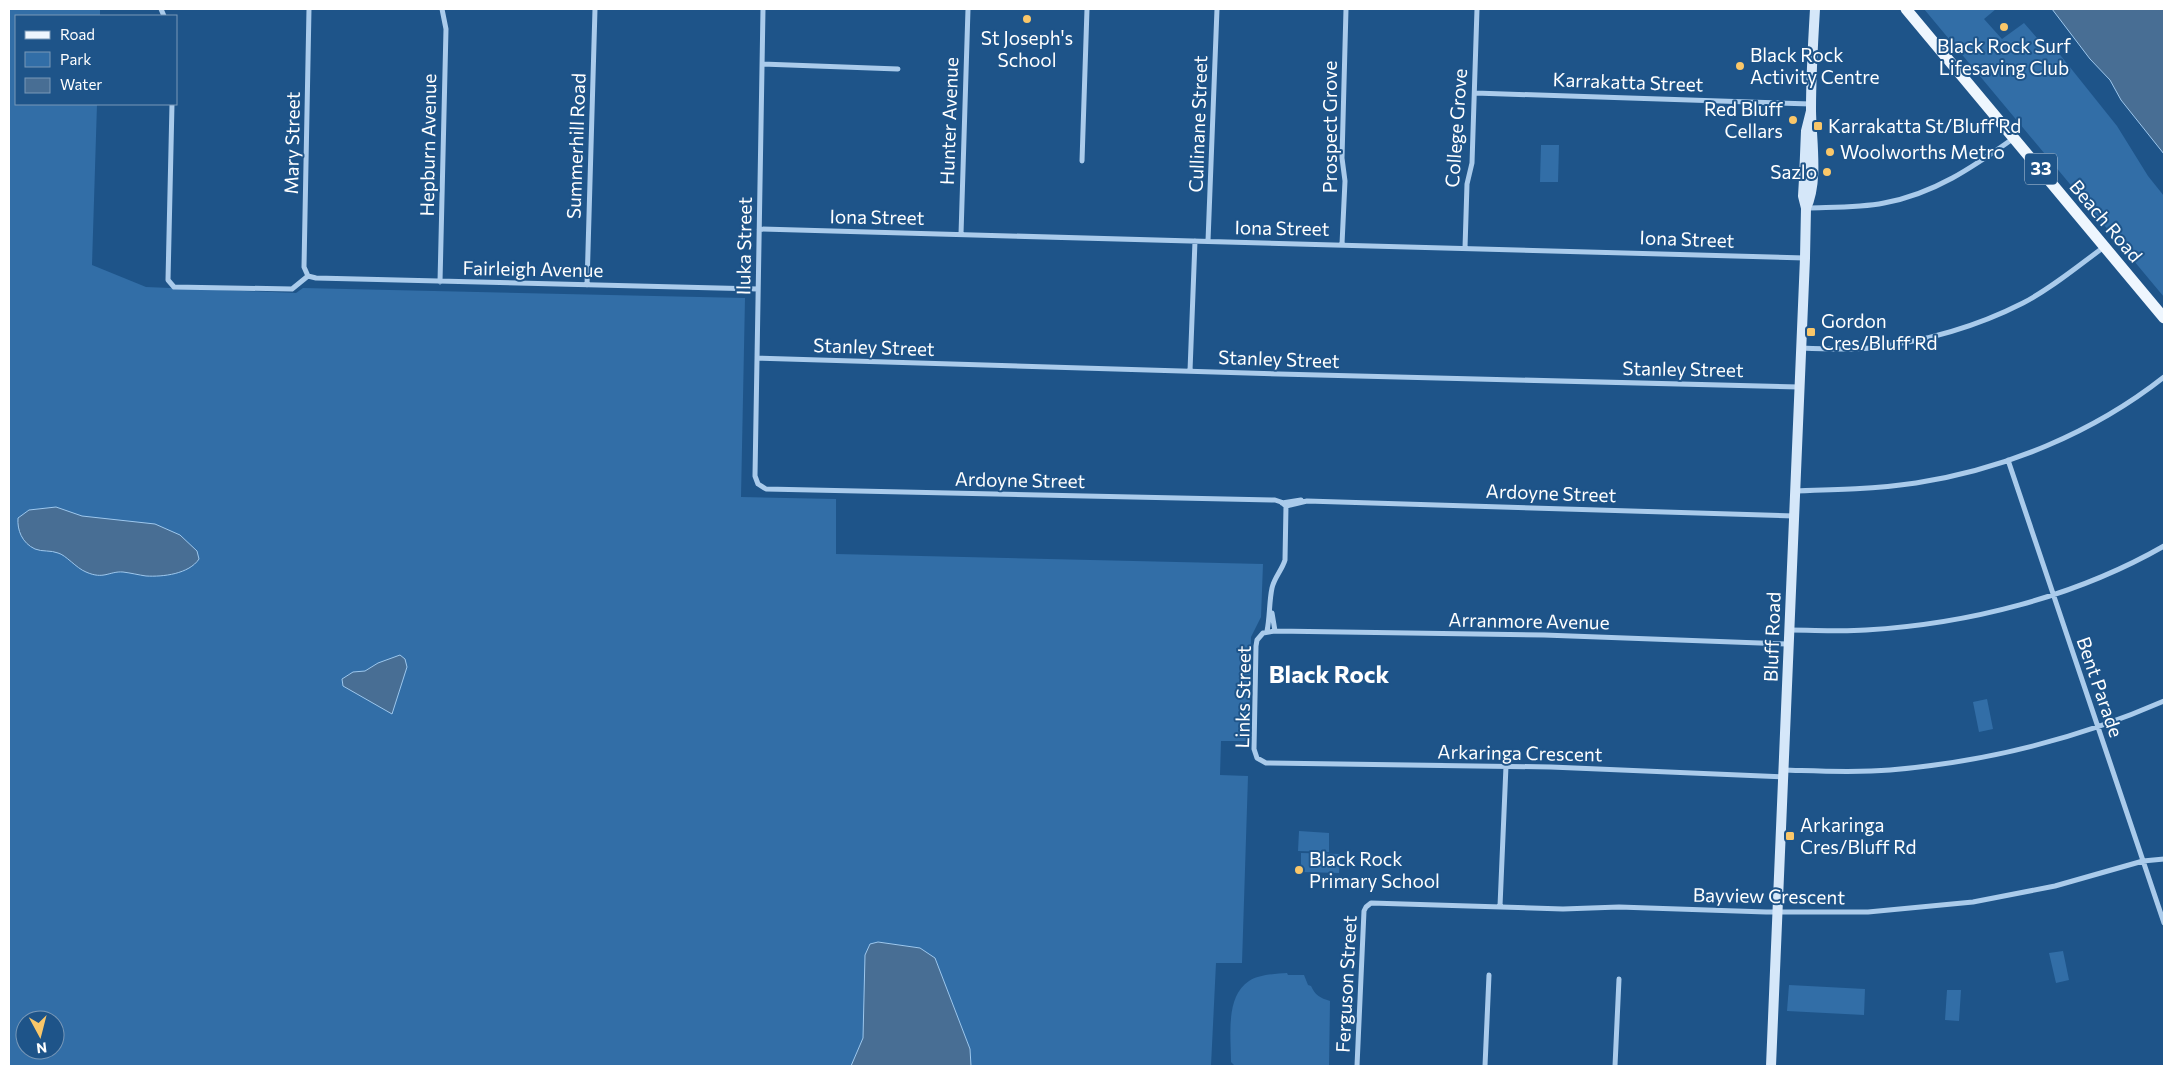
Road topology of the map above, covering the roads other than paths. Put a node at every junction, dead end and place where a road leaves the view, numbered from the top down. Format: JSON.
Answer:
{"nodes":[{"id":1,"x":309,"y":9,"type":"edge"},
{"id":2,"x":442,"y":9,"type":"edge"},
{"id":3,"x":594,"y":9,"type":"edge"},
{"id":4,"x":763,"y":9,"type":"edge"},
{"id":5,"x":968,"y":9,"type":"edge"},
{"id":6,"x":1087,"y":9,"type":"edge"},
{"id":7,"x":1217,"y":9,"type":"edge"},
{"id":8,"x":1346,"y":9,"type":"edge"},
{"id":9,"x":1477,"y":9,"type":"edge"},
{"id":10,"x":1815,"y":9,"type":"edge"},
{"id":11,"x":1906,"y":9,"type":"edge"},
{"id":12,"x":762,"y":64,"type":"junction"},
{"id":13,"x":898,"y":69,"type":"dead end"},
{"id":14,"x":1475,"y":92,"type":"junction"},
{"id":15,"x":172,"y":105,"type":"edge"},
{"id":16,"x":1811,"y":107,"type":"junction"},
{"id":17,"x":2014,"y":138,"type":"junction"},
{"id":18,"x":1082,"y":161,"type":"dead end"},
{"id":19,"x":1806,"y":208,"type":"junction"},
{"id":20,"x":759,"y":229,"type":"junction"},
{"id":21,"x":961,"y":234,"type":"junction"},
{"id":22,"x":1195,"y":241,"type":"junction"},
{"id":23,"x":1208,"y":241,"type":"junction"},
{"id":24,"x":1342,"y":244,"type":"junction"},
{"id":25,"x":2104,"y":246,"type":"junction"},
{"id":26,"x":1465,"y":248,"type":"junction"},
{"id":27,"x":1805,"y":258,"type":"junction"},
{"id":28,"x":308,"y":276,"type":"junction"},
{"id":29,"x":440,"y":282,"type":"junction"},
{"id":30,"x":587,"y":285,"type":"junction"},
{"id":31,"x":758,"y":288,"type":"junction"},
{"id":32,"x":2164,"y":318,"type":"edge"},
{"id":33,"x":1801,"y":348,"type":"junction"},
{"id":34,"x":757,"y":358,"type":"junction"},
{"id":35,"x":1190,"y":371,"type":"junction"},
{"id":36,"x":2164,"y":377,"type":"edge"},
{"id":37,"x":1799,"y":387,"type":"junction"},
{"id":38,"x":2008,"y":460,"type":"junction"},
{"id":39,"x":758,"y":484,"type":"joint"},
{"id":40,"x":1795,"y":491,"type":"junction"},
{"id":41,"x":1284,"y":505,"type":"junction"},
{"id":42,"x":1794,"y":516,"type":"junction"},
{"id":43,"x":2164,"y":546,"type":"edge"},
{"id":44,"x":2053,"y":594,"type":"junction"},
{"id":45,"x":1271,"y":610,"type":"junction"},
{"id":46,"x":1790,"y":630,"type":"junction"},
{"id":47,"x":1267,"y":631,"type":"junction"},
{"id":48,"x":1275,"y":631,"type":"junction"},
{"id":49,"x":1789,"y":644,"type":"junction"},
{"id":50,"x":2164,"y":701,"type":"edge"},
{"id":51,"x":2098,"y":728,"type":"junction"},
{"id":52,"x":1257,"y":758,"type":"joint"},
{"id":53,"x":1506,"y":766,"type":"junction"},
{"id":54,"x":1783,"y":773,"type":"junction"},
{"id":55,"x":2164,"y":859,"type":"edge"},
{"id":56,"x":2143,"y":861,"type":"junction"},
{"id":57,"x":1368,"y":904,"type":"joint"},
{"id":58,"x":1500,"y":906,"type":"junction"},
{"id":59,"x":1778,"y":912,"type":"junction"},
{"id":60,"x":2164,"y":923,"type":"edge"},
{"id":61,"x":1489,"y":976,"type":"dead end"},
{"id":62,"x":1619,"y":979,"type":"dead end"},
{"id":63,"x":1357,"y":1066,"type":"edge"},
{"id":64,"x":1486,"y":1066,"type":"edge"},
{"id":65,"x":1615,"y":1066,"type":"edge"},
{"id":66,"x":1771,"y":1066,"type":"edge"}],
"edges":[{"from":1,"to":28,"type":"street","name":"Mary Street"},
{"from":2,"to":29,"type":"street","name":"Hepburn Avenue"},
{"from":3,"to":30,"type":"street","name":"Summerhill Road"},
{"from":4,"to":12,"type":"street","name":"Iluka Street"},
{"from":5,"to":21,"type":"street","name":"Hunter Avenue"},
{"from":6,"to":18,"type":"street"},
{"from":7,"to":23,"type":"street","name":"Cullinane Street"},
{"from":8,"to":24,"type":"street","name":"Prospect Grove"},
{"from":9,"to":14,"type":"street","name":"College Grove"},
{"from":10,"to":16,"type":"main road","name":"Bluff Road"},
{"from":11,"to":17,"type":"main road","name":"Beach Road","number":"33"},
{"from":12,"to":13,"type":"street"},
{"from":12,"to":20,"type":"street","name":"Iluka Street"},
{"from":14,"to":16,"type":"street","name":"Karrakatta Street"},
{"from":14,"to":26,"type":"street","name":"College Grove"},
{"from":15,"to":28,"type":"street"},
{"from":16,"to":19,"type":"main road","name":"Bluff Road"},
{"from":17,"to":19,"type":"street"},
{"from":17,"to":25,"type":"main road","name":"Beach Road","number":"33"},
{"from":19,"to":27,"type":"main road","name":"Bluff Road"},
{"from":20,"to":21,"type":"street","name":"Iona Street"},
{"from":20,"to":31,"type":"street","name":"Iluka Street"},
{"from":21,"to":22,"type":"street","name":"Iona Street"},
{"from":22,"to":23,"type":"street","name":"Iona Street"},
{"from":22,"to":35,"type":"street"},
{"from":23,"to":24,"type":"street","name":"Iona Street"},
{"from":24,"to":26,"type":"street","name":"Iona Street"},
{"from":25,"to":32,"type":"main road","name":"Beach Road","number":"33"},
{"from":25,"to":33,"type":"street"},
{"from":26,"to":27,"type":"street","name":"Iona Street"},
{"from":27,"to":33,"type":"main road","name":"Bluff Road"},
{"from":28,"to":29,"type":"street","name":"Fairleigh Avenue"},
{"from":29,"to":30,"type":"street","name":"Fairleigh Avenue"},
{"from":30,"to":31,"type":"street","name":"Fairleigh Avenue"},
{"from":31,"to":34,"type":"street","name":"Iluka Street"},
{"from":33,"to":37,"type":"main road","name":"Bluff Road"},
{"from":34,"to":35,"type":"street","name":"Stanley Street"},
{"from":34,"to":39,"type":"street","name":"Iluka Street"},
{"from":35,"to":37,"type":"street","name":"Stanley Street"},
{"from":36,"to":38,"type":"street"},
{"from":37,"to":40,"type":"main road","name":"Bluff Road"},
{"from":38,"to":40,"type":"street"},
{"from":38,"to":44,"type":"street","name":"Bent Parade"},
{"from":39,"to":41,"type":"street","name":"Ardoyne Street"},
{"from":40,"to":42,"type":"main road","name":"Bluff Road"},
{"from":41,"to":42,"type":"street","name":"Ardoyne Street"},
{"from":41,"to":45,"type":"street","name":"Links Street"},
{"from":42,"to":46,"type":"main road","name":"Bluff Road"},
{"from":43,"to":44,"type":"street"},
{"from":44,"to":46,"type":"street"},
{"from":44,"to":51,"type":"street","name":"Bent Parade"},
{"from":45,"to":47,"type":"street","name":"Links Street"},
{"from":45,"to":48,"type":"street","name":"Links Street"},
{"from":46,"to":49,"type":"main road","name":"Bluff Road"},
{"from":47,"to":48,"type":"street","name":"Arranmore Avenue"},
{"from":47,"to":52,"type":"street","name":"Links Street"},
{"from":48,"to":49,"type":"street","name":"Arranmore Avenue"},
{"from":49,"to":54,"type":"main road","name":"Bluff Road"},
{"from":50,"to":51,"type":"street","name":"Arkaringa Crescent"},
{"from":51,"to":54,"type":"street","name":"Arkaringa Crescent"},
{"from":51,"to":56,"type":"street","name":"Bent Parade"},
{"from":52,"to":53,"type":"street","name":"Arkaringa Crescent"},
{"from":53,"to":54,"type":"street","name":"Arkaringa Crescent"},
{"from":53,"to":58,"type":"street"},
{"from":54,"to":59,"type":"main road","name":"Bluff Road"},
{"from":55,"to":56,"type":"street","name":"Bayview Crescent"},
{"from":56,"to":59,"type":"street","name":"Bayview Crescent"},
{"from":56,"to":60,"type":"street","name":"Bent Parade"},
{"from":57,"to":58,"type":"street","name":"Bayview Crescent"},
{"from":57,"to":63,"type":"street","name":"Ferguson Street"},
{"from":58,"to":59,"type":"street","name":"Bayview Crescent"},
{"from":59,"to":66,"type":"main road","name":"Bluff Road"},
{"from":61,"to":64,"type":"street"},
{"from":62,"to":65,"type":"street"}]}
